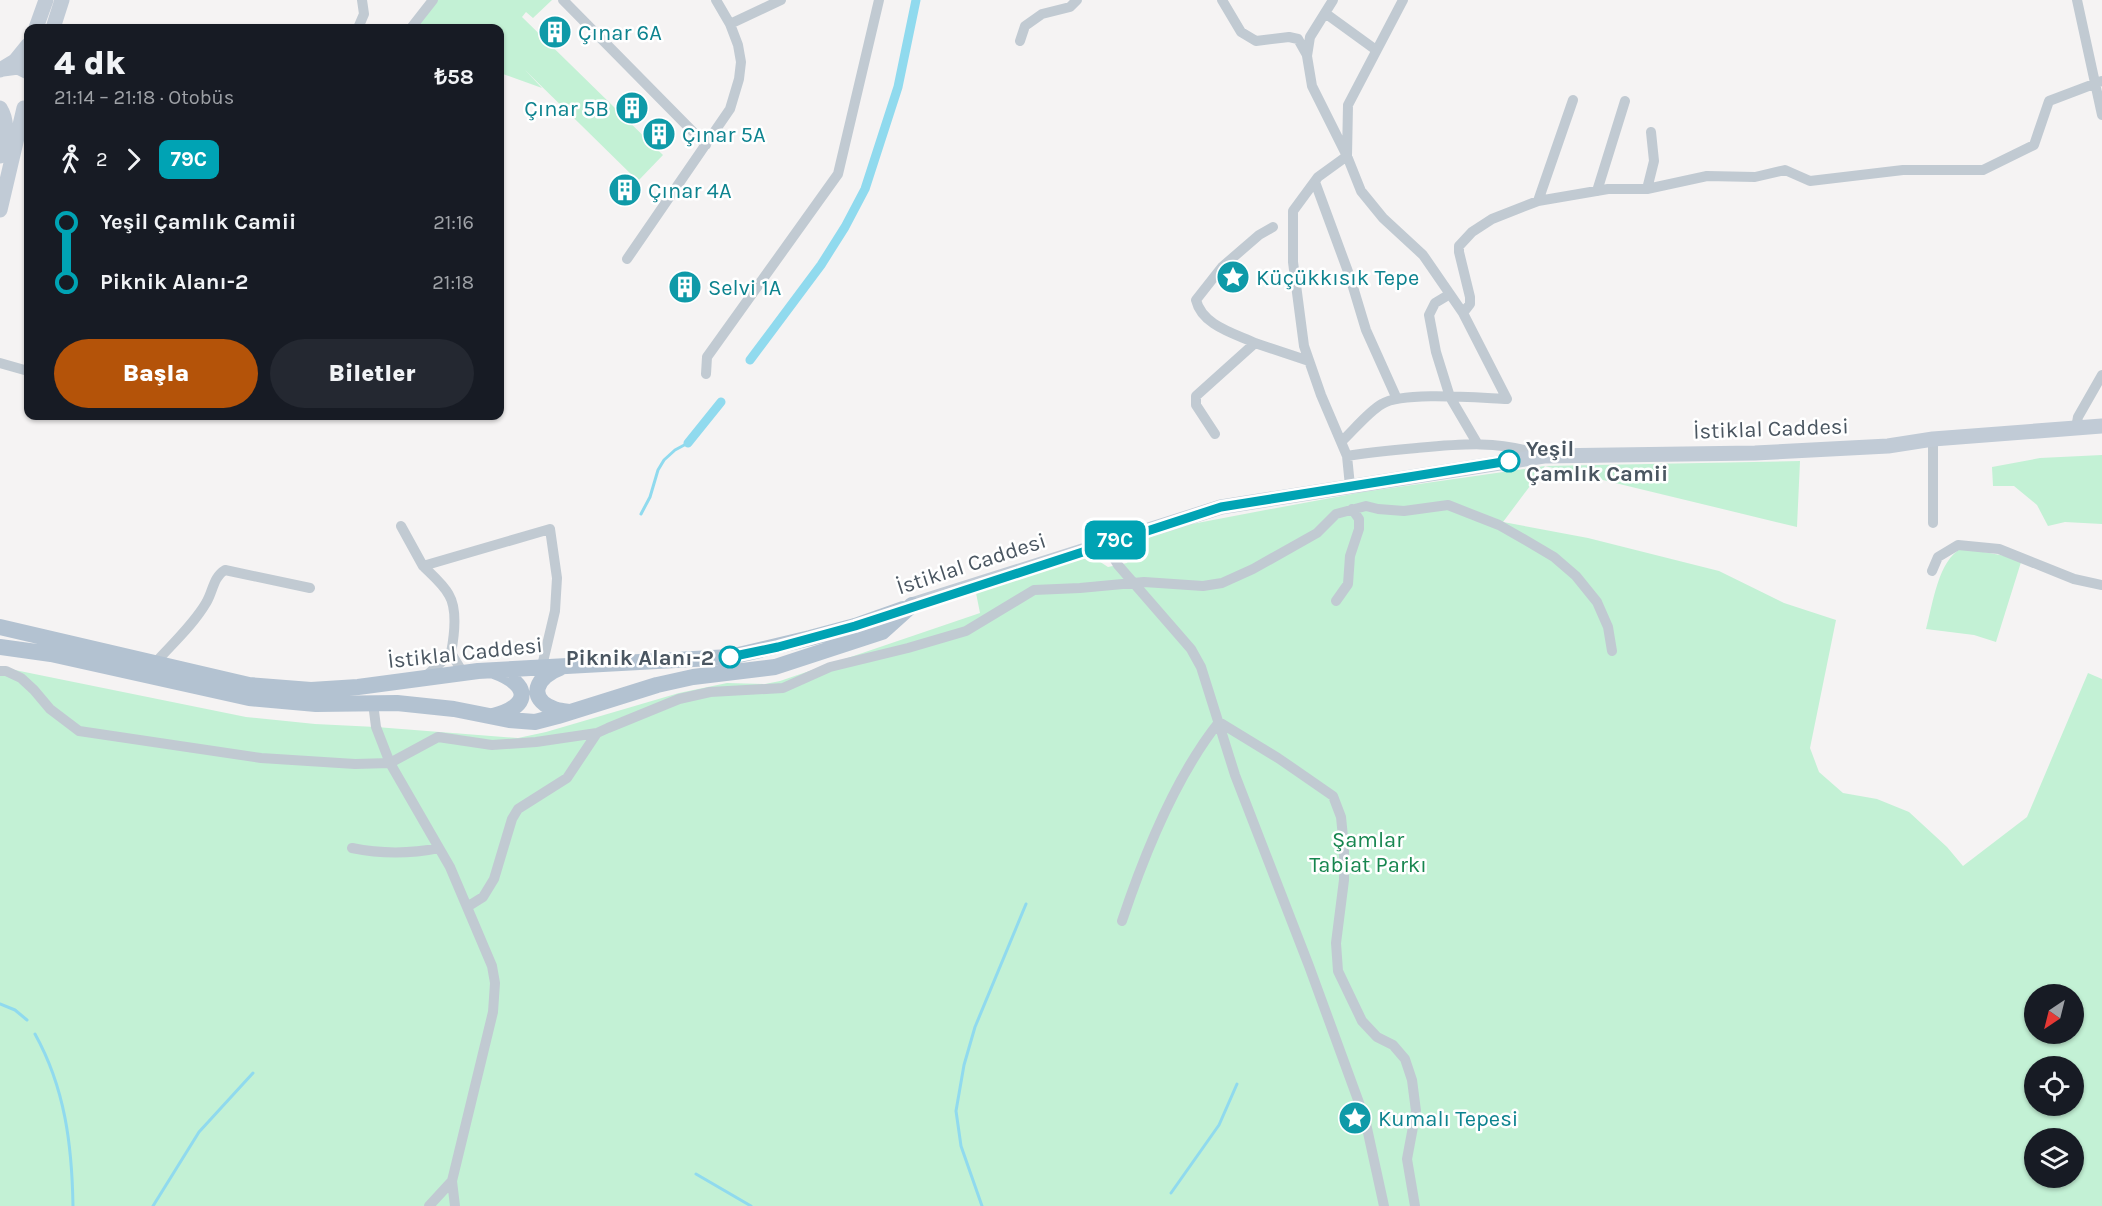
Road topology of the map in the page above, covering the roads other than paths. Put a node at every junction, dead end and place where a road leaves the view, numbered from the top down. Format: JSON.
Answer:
{"nodes":[{"id":1,"x":46,"y":0,"type":"edge"},
{"id":2,"x":63,"y":0,"type":"edge"},
{"id":3,"x":362,"y":0,"type":"edge"},
{"id":4,"x":433,"y":0,"type":"edge"},
{"id":5,"x":562,"y":0,"type":"edge"},
{"id":6,"x":716,"y":0,"type":"edge"},
{"id":7,"x":781,"y":0,"type":"edge"},
{"id":8,"x":879,"y":0,"type":"edge"},
{"id":9,"x":1077,"y":0,"type":"edge"},
{"id":10,"x":1222,"y":0,"type":"edge"},
{"id":11,"x":1333,"y":0,"type":"edge"},
{"id":12,"x":1402,"y":0,"type":"edge"},
{"id":13,"x":2077,"y":0,"type":"edge"},
{"id":14,"x":1325,"y":13,"type":"junction"},
{"id":15,"x":37,"y":24,"type":"edge"},
{"id":16,"x":55,"y":24,"type":"edge"},
{"id":17,"x":360,"y":24,"type":"edge"},
{"id":18,"x":414,"y":24,"type":"edge"},
{"id":19,"x":730,"y":24,"type":"junction"},
{"id":20,"x":1020,"y":41,"type":"dead end"},
{"id":21,"x":24,"y":50,"type":"edge"},
{"id":22,"x":1376,"y":50,"type":"junction"},
{"id":23,"x":1307,"y":56,"type":"junction"},
{"id":24,"x":0,"y":70,"type":"edge"},
{"id":25,"x":24,"y":70,"type":"edge"},
{"id":26,"x":2098,"y":82,"type":"edge"},
{"id":27,"x":1573,"y":100,"type":"dead end"},
{"id":28,"x":1625,"y":101,"type":"dead end"},
{"id":29,"x":0,"y":106,"type":"edge"},
{"id":30,"x":24,"y":107,"type":"edge"},
{"id":31,"x":24,"y":114,"type":"edge"},
{"id":32,"x":2102,"y":115,"type":"edge"},
{"id":33,"x":1651,"y":132,"type":"dead end"},
{"id":34,"x":706,"y":145,"type":"junction"},
{"id":35,"x":0,"y":156,"type":"edge"},
{"id":36,"x":1347,"y":156,"type":"junction"},
{"id":37,"x":1315,"y":182,"type":"junction"},
{"id":38,"x":1647,"y":189,"type":"junction"},
{"id":39,"x":1597,"y":191,"type":"junction"},
{"id":40,"x":1538,"y":201,"type":"junction"},
{"id":41,"x":0,"y":210,"type":"edge"},
{"id":42,"x":1273,"y":227,"type":"dead end"},
{"id":43,"x":627,"y":259,"type":"dead end"},
{"id":44,"x":1450,"y":294,"type":"junction"},
{"id":45,"x":1463,"y":313,"type":"junction"},
{"id":46,"x":1255,"y":343,"type":"junction"},
{"id":47,"x":1309,"y":361,"type":"junction"},
{"id":48,"x":0,"y":363,"type":"edge"},
{"id":49,"x":24,"y":370,"type":"edge"},
{"id":50,"x":706,"y":374,"type":"dead end"},
{"id":51,"x":2102,"y":375,"type":"edge"},
{"id":52,"x":1450,"y":397,"type":"junction"},
{"id":53,"x":1397,"y":399,"type":"junction"},
{"id":54,"x":2102,"y":426,"type":"edge"},
{"id":55,"x":2076,"y":428,"type":"junction"},
{"id":56,"x":1215,"y":434,"type":"dead end"},
{"id":57,"x":1933,"y":439,"type":"junction"},
{"id":58,"x":1341,"y":442,"type":"junction"},
{"id":59,"x":1477,"y":443,"type":"junction"},
{"id":60,"x":1347,"y":456,"type":"junction"},
{"id":61,"x":1544,"y":456,"type":"junction"},
{"id":62,"x":1350,"y":486,"type":"junction"},
{"id":63,"x":1352,"y":509,"type":"junction"},
{"id":64,"x":1933,"y":523,"type":"dead end"},
{"id":65,"x":401,"y":526,"type":"dead end"},
{"id":66,"x":1105,"y":543,"type":"junction"},
{"id":67,"x":423,"y":566,"type":"junction"},
{"id":68,"x":1932,"y":571,"type":"dead end"},
{"id":69,"x":1133,"y":583,"type":"junction"},
{"id":70,"x":2102,"y":585,"type":"edge"},
{"id":71,"x":310,"y":588,"type":"dead end"},
{"id":72,"x":1336,"y":602,"type":"dead end"},
{"id":73,"x":912,"y":606,"type":"junction"},
{"id":74,"x":0,"y":627,"type":"edge"},
{"id":75,"x":0,"y":647,"type":"edge"},
{"id":76,"x":1612,"y":651,"type":"dead end"},
{"id":77,"x":451,"y":653,"type":"junction"},
{"id":78,"x":156,"y":662,"type":"junction"},
{"id":79,"x":566,"y":665,"type":"junction"},
{"id":80,"x":542,"y":666,"type":"junction"},
{"id":81,"x":491,"y":670,"type":"junction"},
{"id":82,"x":0,"y":671,"type":"edge"},
{"id":83,"x":463,"y":673,"type":"junction"},
{"id":84,"x":424,"y":678,"type":"junction"},
{"id":85,"x":373,"y":702,"type":"junction"},
{"id":86,"x":570,"y":712,"type":"junction"},
{"id":87,"x":492,"y":716,"type":"junction"},
{"id":88,"x":1219,"y":722,"type":"junction"},
{"id":89,"x":597,"y":733,"type":"junction"},
{"id":90,"x":390,"y":763,"type":"junction"},
{"id":91,"x":352,"y":848,"type":"dead end"},
{"id":92,"x":439,"y":848,"type":"junction"},
{"id":93,"x":467,"y":907,"type":"junction"},
{"id":94,"x":1122,"y":921,"type":"dead end"},
{"id":95,"x":452,"y":1182,"type":"junction"},
{"id":96,"x":429,"y":1206,"type":"edge"},
{"id":97,"x":456,"y":1206,"type":"edge"},
{"id":98,"x":1384,"y":1206,"type":"edge"},
{"id":99,"x":1415,"y":1206,"type":"edge"}],
"edges":[{"from":1,"to":15,"type":"main road"},
{"from":2,"to":16,"type":"main road"},
{"from":3,"to":17,"type":"street"},
{"from":4,"to":18,"type":"street"},
{"from":5,"to":34,"type":"street"},
{"from":6,"to":19,"type":"street"},
{"from":7,"to":19,"type":"street"},
{"from":8,"to":50,"type":"street"},
{"from":9,"to":20,"type":"street"},
{"from":10,"to":23,"type":"street"},
{"from":11,"to":14,"type":"street"},
{"from":12,"to":22,"type":"street"},
{"from":13,"to":26,"type":"street"},
{"from":14,"to":22,"type":"street"},
{"from":14,"to":23,"type":"street"},
{"from":19,"to":34,"type":"street"},
{"from":21,"to":24,"type":"main road"},
{"from":22,"to":36,"type":"street"},
{"from":23,"to":36,"type":"street"},
{"from":24,"to":25,"type":"main road"},
{"from":26,"to":32,"type":"street"},
{"from":26,"to":38,"type":"street"},
{"from":27,"to":40,"type":"street"},
{"from":28,"to":39,"type":"street"},
{"from":29,"to":30,"type":"main road"},
{"from":29,"to":35,"type":"main road"},
{"from":31,"to":41,"type":"main road"},
{"from":33,"to":38,"type":"street"},
{"from":34,"to":43,"type":"street"},
{"from":36,"to":37,"type":"street"},
{"from":36,"to":44,"type":"street"},
{"from":37,"to":47,"type":"street"},
{"from":37,"to":53,"type":"street"},
{"from":38,"to":39,"type":"street"},
{"from":39,"to":40,"type":"street"},
{"from":40,"to":45,"type":"street"},
{"from":42,"to":46,"type":"street"},
{"from":44,"to":45,"type":"street"},
{"from":44,"to":52,"type":"street"},
{"from":45,"to":52,"type":"street"},
{"from":46,"to":47,"type":"street"},
{"from":46,"to":56,"type":"street"},
{"from":47,"to":58,"type":"street"},
{"from":48,"to":49,"type":"street"},
{"from":51,"to":55,"type":"street"},
{"from":52,"to":53,"type":"street"},
{"from":52,"to":59,"type":"street"},
{"from":53,"to":58,"type":"street"},
{"from":54,"to":55,"type":"main road","name":"İstiklal Caddesi"},
{"from":55,"to":57,"type":"main road","name":"İstiklal Caddesi"},
{"from":57,"to":61,"type":"main road","name":"İstiklal Caddesi"},
{"from":57,"to":64,"type":"street"},
{"from":58,"to":60,"type":"street"},
{"from":59,"to":60,"type":"street"},
{"from":59,"to":61,"type":"street"},
{"from":60,"to":62,"type":"street"},
{"from":61,"to":62,"type":"main road","name":"İstiklal Caddesi"},
{"from":62,"to":66,"type":"main road","name":"İstiklal Caddesi"},
{"from":63,"to":69,"type":"street"},
{"from":63,"to":72,"type":"street"},
{"from":63,"to":76,"type":"street"},
{"from":65,"to":67,"type":"street"},
{"from":66,"to":69,"type":"street"},
{"from":66,"to":73,"type":"main road","name":"İstiklal Caddesi"},
{"from":67,"to":77,"type":"street"},
{"from":67,"to":80,"type":"street"},
{"from":68,"to":70,"type":"street"},
{"from":69,"to":88,"type":"street"},
{"from":69,"to":89,"type":"street"},
{"from":71,"to":78,"type":"street"},
{"from":73,"to":79,"type":"main road","name":"İstiklal Caddesi"},
{"from":73,"to":86,"type":"main road","name":"İstiklal Caddesi"},
{"from":74,"to":78,"type":"main road","name":"İstiklal Caddesi"},
{"from":75,"to":85,"type":"main road","name":"İstiklal Caddesi"},
{"from":77,"to":83,"type":"street"},
{"from":77,"to":84,"type":"street"},
{"from":78,"to":84,"type":"main road","name":"İstiklal Caddesi"},
{"from":79,"to":80,"type":"main road","name":"İstiklal Caddesi"},
{"from":79,"to":86,"type":"main road"},
{"from":80,"to":81,"type":"main road","name":"İstiklal Caddesi"},
{"from":81,"to":83,"type":"main road","name":"İstiklal Caddesi"},
{"from":81,"to":87,"type":"main road"},
{"from":82,"to":90,"type":"street"},
{"from":83,"to":84,"type":"main road","name":"İstiklal Caddesi"},
{"from":85,"to":87,"type":"main road","name":"İstiklal Caddesi"},
{"from":85,"to":90,"type":"street"},
{"from":86,"to":87,"type":"main road","name":"İstiklal Caddesi"},
{"from":88,"to":94,"type":"street"},
{"from":88,"to":98,"type":"street"},
{"from":88,"to":99,"type":"street"},
{"from":89,"to":90,"type":"street"},
{"from":89,"to":93,"type":"street"},
{"from":90,"to":92,"type":"street"},
{"from":91,"to":92,"type":"street"},
{"from":92,"to":93,"type":"street"},
{"from":93,"to":95,"type":"street"},
{"from":95,"to":96,"type":"street"},
{"from":95,"to":97,"type":"street"}]}
